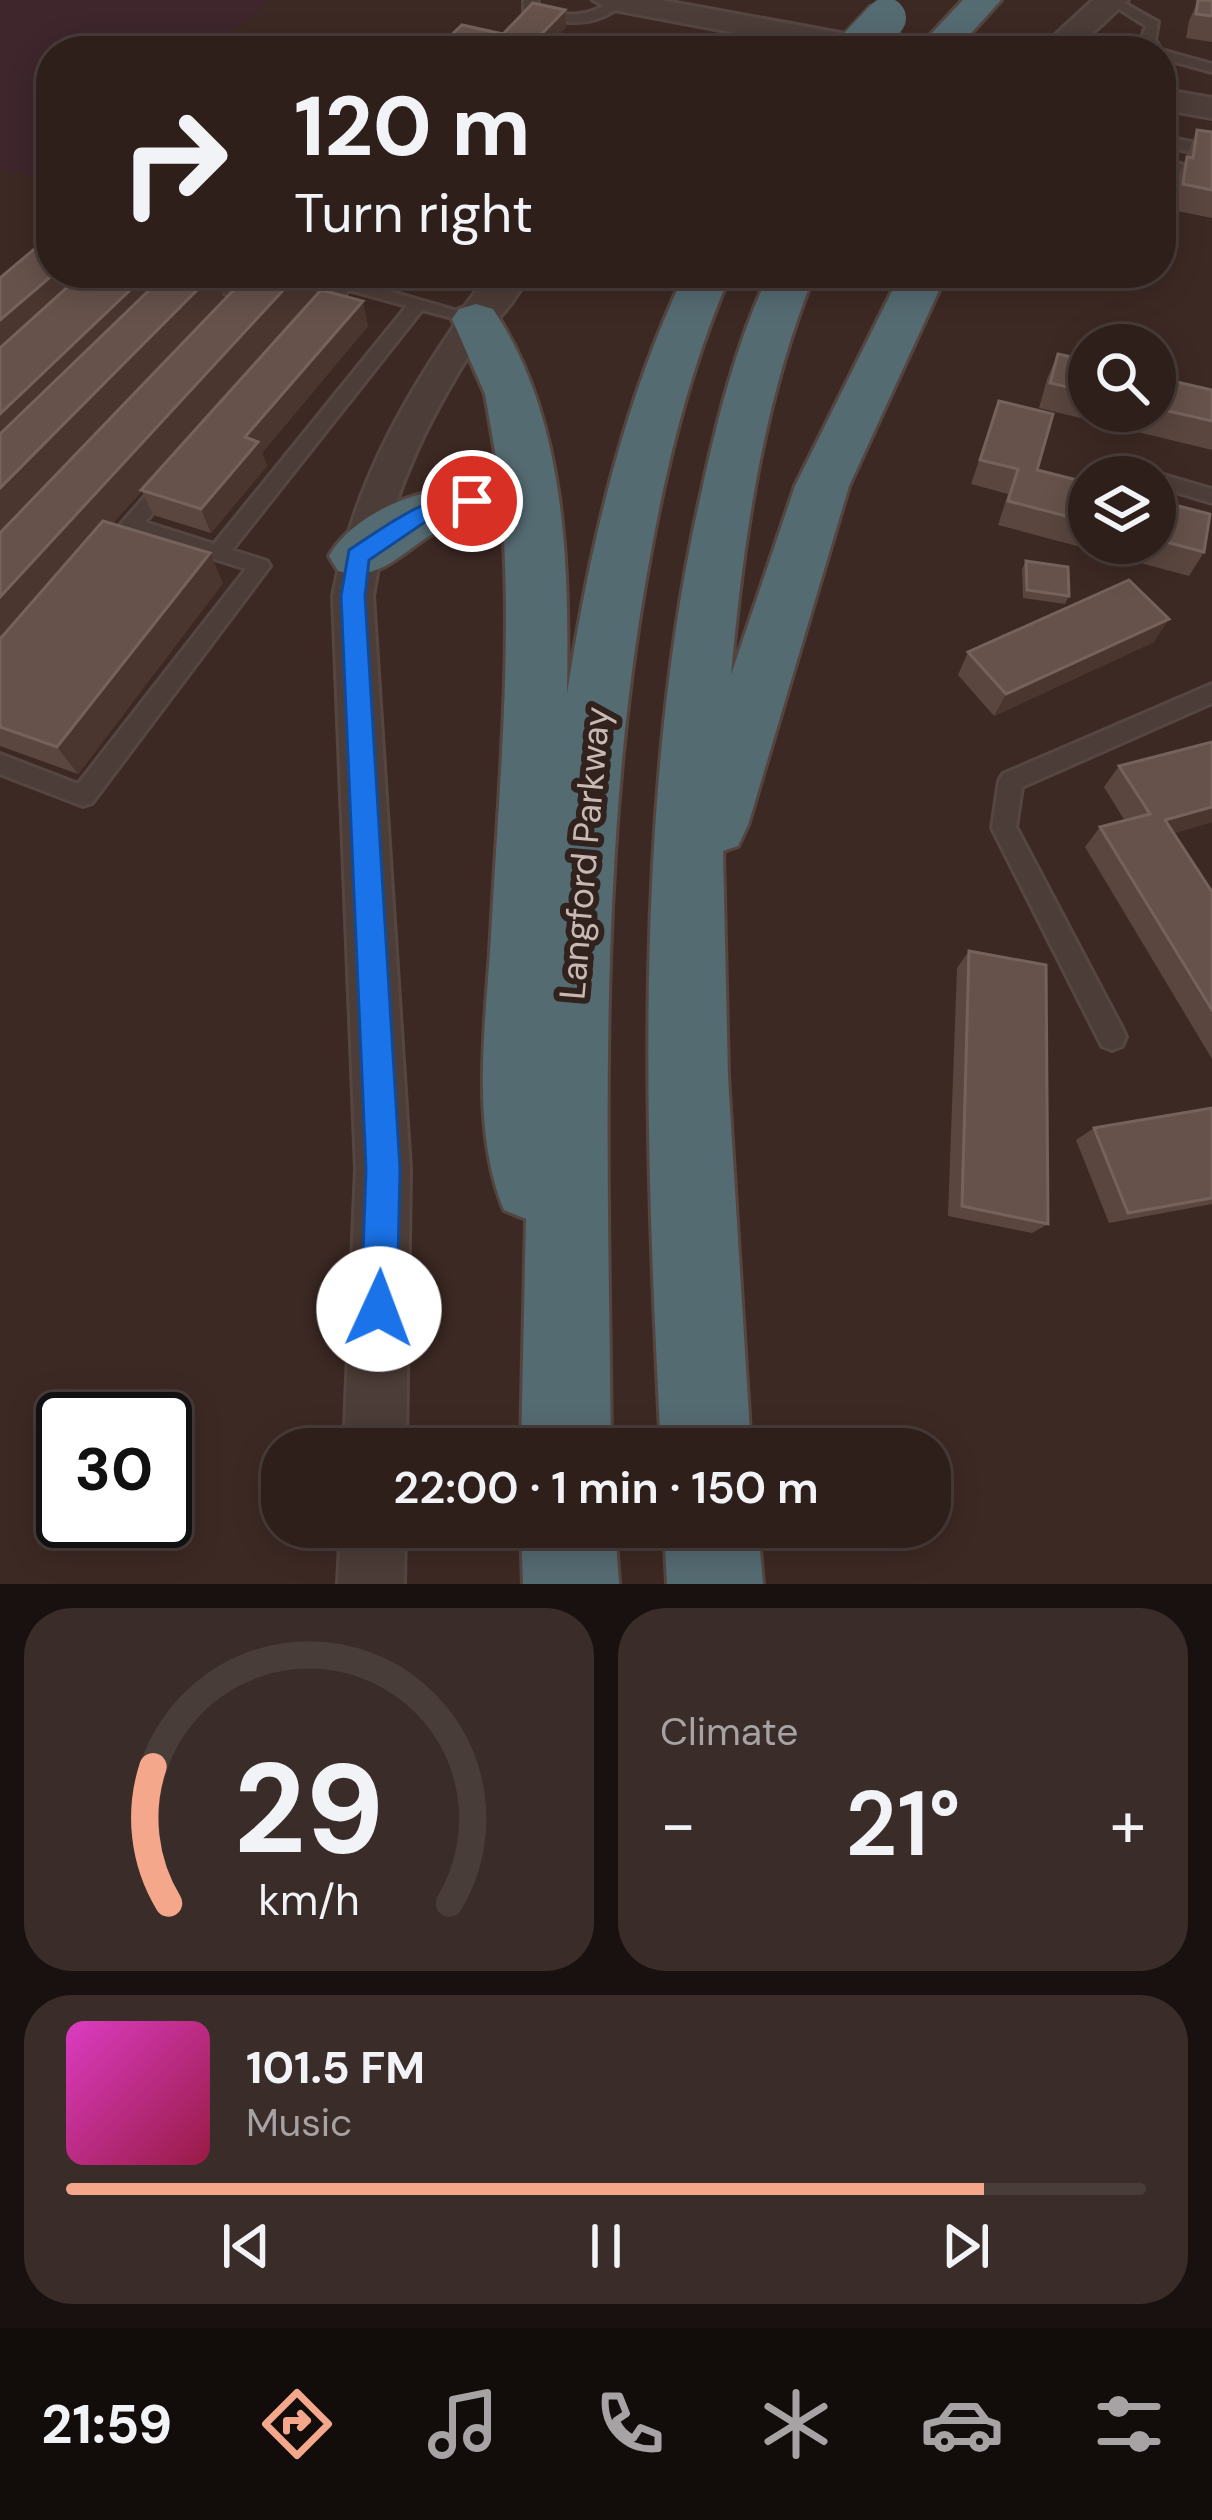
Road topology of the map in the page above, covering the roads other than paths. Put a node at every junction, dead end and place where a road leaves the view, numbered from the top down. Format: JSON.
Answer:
{"nodes":[{"id":1,"x":531,"y":0,"type":"edge"},
{"id":2,"x":983,"y":0,"type":"edge"},
{"id":3,"x":614,"y":1,"type":"edge"},
{"id":4,"x":1111,"y":1,"type":"edge"},
{"id":5,"x":723,"y":10,"type":"edge"},
{"id":6,"x":892,"y":23,"type":"edge"},
{"id":7,"x":696,"y":36,"type":"edge"},
{"id":8,"x":948,"y":36,"type":"edge"},
{"id":9,"x":1071,"y":36,"type":"edge"},
{"id":10,"x":1149,"y":36,"type":"edge"},
{"id":11,"x":1176,"y":57,"type":"edge"},
{"id":12,"x":1212,"y":68,"type":"edge"},
{"id":13,"x":1176,"y":102,"type":"edge"},
{"id":14,"x":1212,"y":108,"type":"edge"},
{"id":15,"x":1176,"y":144,"type":"edge"},
{"id":16,"x":1212,"y":151,"type":"edge"},
{"id":17,"x":1176,"y":167,"type":"edge"},
{"id":18,"x":1184,"y":169,"type":"edge"},
{"id":19,"x":182,"y":288,"type":"edge"},
{"id":20,"x":220,"y":288,"type":"edge"},
{"id":21,"x":342,"y":288,"type":"edge"},
{"id":22,"x":378,"y":288,"type":"edge"},
{"id":23,"x":500,"y":288,"type":"edge"},
{"id":24,"x":702,"y":288,"type":"edge"},
{"id":25,"x":787,"y":288,"type":"edge"},
{"id":26,"x":917,"y":288,"type":"edge"},
{"id":27,"x":175,"y":296,"type":"edge"},
{"id":28,"x":418,"y":303,"type":"junction"},
{"id":29,"x":234,"y":312,"type":"edge"},
{"id":30,"x":476,"y":319,"type":"junction"},
{"id":31,"x":300,"y":335,"type":"edge"},
{"id":32,"x":192,"y":456,"type":"edge"},
{"id":33,"x":1176,"y":485,"type":"edge"},
{"id":34,"x":1212,"y":496,"type":"edge"},
{"id":35,"x":131,"y":524,"type":"junction"},
{"id":36,"x":532,"y":531,"type":"junction"},
{"id":37,"x":218,"y":553,"type":"junction"},
{"id":38,"x":358,"y":556,"type":"junction"},
{"id":39,"x":87,"y":574,"type":"edge"},
{"id":40,"x":1212,"y":693,"type":"edge"},
{"id":41,"x":0,"y":764,"type":"edge"},
{"id":42,"x":686,"y":920,"type":"junction"},
{"id":43,"x":1112,"y":1037,"type":"dead end"},
{"id":44,"x":376,"y":1428,"type":"edge"},
{"id":45,"x":561,"y":1428,"type":"edge"},
{"id":46,"x":563,"y":1428,"type":"edge"},
{"id":47,"x":705,"y":1428,"type":"edge"},
{"id":48,"x":372,"y":1548,"type":"edge"},
{"id":49,"x":569,"y":1548,"type":"edge"},
{"id":50,"x":713,"y":1548,"type":"edge"},
{"id":51,"x":371,"y":1584,"type":"edge"},
{"id":52,"x":571,"y":1584,"type":"edge"},
{"id":53,"x":716,"y":1584,"type":"edge"}],
"edges":[{"from":1,"to":3,"type":"lane"},
{"from":2,"to":8,"type":"highway"},
{"from":3,"to":5,"type":"street"},
{"from":4,"to":9,"type":"street"},
{"from":4,"to":10,"type":"lane"},
{"from":5,"to":6,"type":"street"},
{"from":5,"to":7,"type":"street"},
{"from":11,"to":12,"type":"lane"},
{"from":13,"to":14,"type":"street"},
{"from":15,"to":16,"type":"lane"},
{"from":17,"to":18,"type":"lane"},
{"from":19,"to":27,"type":"lane"},
{"from":20,"to":29,"type":"lane"},
{"from":21,"to":31,"type":"lane"},
{"from":22,"to":28,"type":"lane"},
{"from":23,"to":30,"type":"street"},
{"from":24,"to":46,"type":"highway","name":"Langford Parkway"},
{"from":25,"to":42,"type":"highway"},
{"from":26,"to":42,"type":"highway"},
{"from":28,"to":30,"type":"lane"},
{"from":28,"to":37,"type":"lane"},
{"from":30,"to":36,"type":"highway"},
{"from":30,"to":38,"type":"street"},
{"from":32,"to":35,"type":"lane"},
{"from":33,"to":34,"type":"lane"},
{"from":35,"to":37,"type":"lane"},
{"from":35,"to":39,"type":"lane"},
{"from":36,"to":38,"type":"highway"},
{"from":36,"to":45,"type":"highway"},
{"from":37,"to":41,"type":"lane"},
{"from":38,"to":44,"type":"street"},
{"from":40,"to":43,"type":"lane"},
{"from":42,"to":47,"type":"highway"},
{"from":48,"to":51,"type":"street"},
{"from":49,"to":52,"type":"highway"},
{"from":50,"to":53,"type":"highway"}]}
